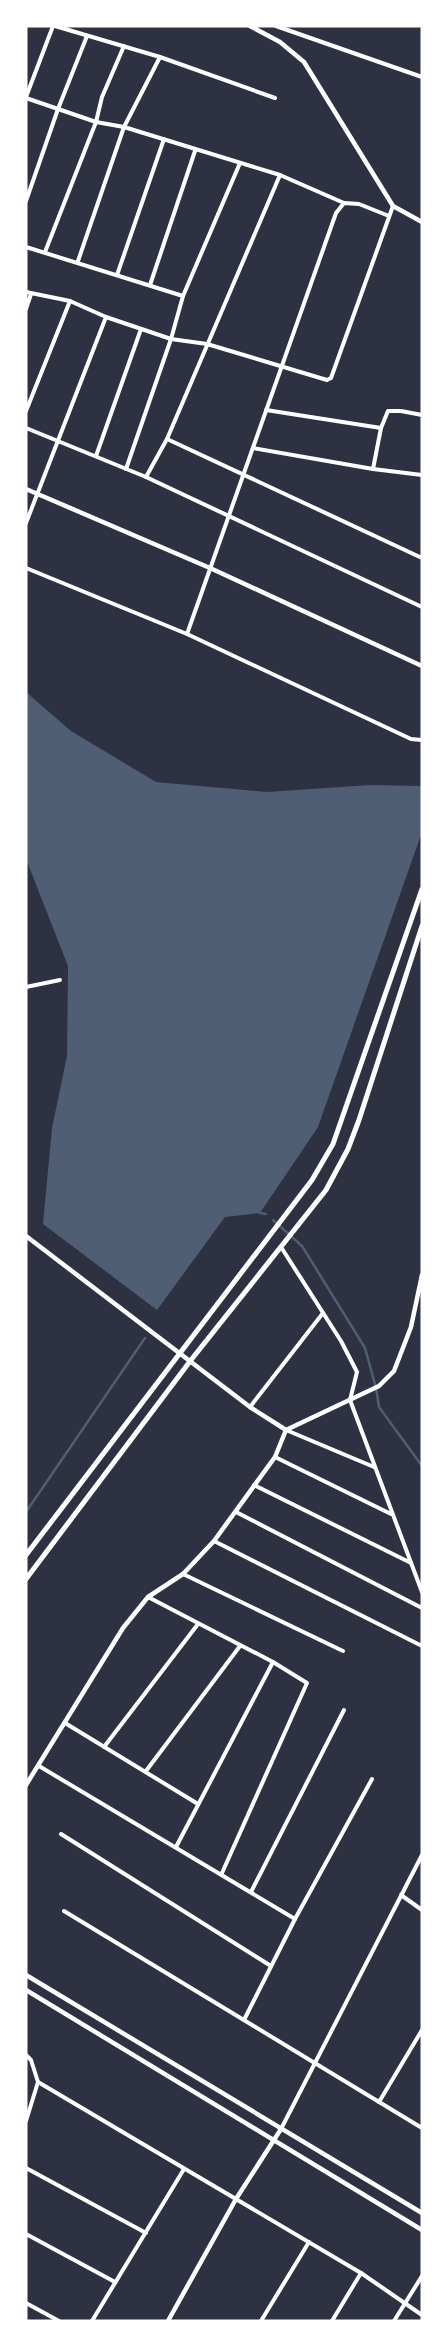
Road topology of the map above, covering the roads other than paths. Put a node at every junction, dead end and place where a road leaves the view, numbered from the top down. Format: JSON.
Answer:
{"nodes":[{"id":1,"x":54,"y":26,"type":"edge"},
{"id":2,"x":250,"y":26,"type":"edge"},
{"id":3,"x":276,"y":26,"type":"edge"},
{"id":4,"x":289,"y":28,"type":"edge"},
{"id":5,"x":87,"y":36,"type":"junction"},
{"id":6,"x":124,"y":46,"type":"junction"},
{"id":7,"x":160,"y":57,"type":"junction"},
{"id":8,"x":422,"y":76,"type":"edge"},
{"id":9,"x":26,"y":98,"type":"edge"},
{"id":10,"x":275,"y":98,"type":"dead end"},
{"id":11,"x":58,"y":109,"type":"junction"},
{"id":12,"x":96,"y":122,"type":"junction"},
{"id":13,"x":124,"y":127,"type":"junction"},
{"id":14,"x":164,"y":139,"type":"junction"},
{"id":15,"x":195,"y":151,"type":"junction"},
{"id":16,"x":240,"y":163,"type":"junction"},
{"id":17,"x":280,"y":175,"type":"junction"},
{"id":18,"x":26,"y":201,"type":"edge"},
{"id":19,"x":344,"y":203,"type":"junction"},
{"id":20,"x":393,"y":206,"type":"junction"},
{"id":21,"x":389,"y":216,"type":"junction"},
{"id":22,"x":422,"y":222,"type":"edge"},
{"id":23,"x":26,"y":247,"type":"edge"},
{"id":24,"x":44,"y":252,"type":"junction"},
{"id":25,"x":78,"y":262,"type":"junction"},
{"id":26,"x":117,"y":275,"type":"junction"},
{"id":27,"x":150,"y":285,"type":"junction"},
{"id":28,"x":26,"y":292,"type":"edge"},
{"id":29,"x":31,"y":294,"type":"junction"},
{"id":30,"x":183,"y":296,"type":"junction"},
{"id":31,"x":70,"y":301,"type":"junction"},
{"id":32,"x":26,"y":308,"type":"edge"},
{"id":33,"x":106,"y":317,"type":"junction"},
{"id":34,"x":141,"y":329,"type":"junction"},
{"id":35,"x":171,"y":339,"type":"junction"},
{"id":36,"x":207,"y":344,"type":"junction"},
{"id":37,"x":281,"y":368,"type":"junction"},
{"id":38,"x":266,"y":410,"type":"junction"},
{"id":39,"x":26,"y":411,"type":"edge"},
{"id":40,"x":422,"y":415,"type":"edge"},
{"id":41,"x":26,"y":428,"type":"edge"},
{"id":42,"x":381,"y":428,"type":"junction"},
{"id":43,"x":167,"y":439,"type":"junction"},
{"id":44,"x":59,"y":441,"type":"junction"},
{"id":45,"x":253,"y":448,"type":"junction"},
{"id":46,"x":96,"y":456,"type":"junction"},
{"id":47,"x":126,"y":469,"type":"junction"},
{"id":48,"x":374,"y":469,"type":"junction"},
{"id":49,"x":243,"y":475,"type":"junction"},
{"id":50,"x":422,"y":475,"type":"edge"},
{"id":51,"x":146,"y":477,"type":"junction"},
{"id":52,"x":26,"y":489,"type":"edge"},
{"id":53,"x":39,"y":494,"type":"junction"},
{"id":54,"x":228,"y":517,"type":"junction"},
{"id":55,"x":26,"y":523,"type":"edge"},
{"id":56,"x":422,"y":558,"type":"edge"},
{"id":57,"x":26,"y":568,"type":"edge"},
{"id":58,"x":210,"y":568,"type":"junction"},
{"id":59,"x":422,"y":607,"type":"edge"},
{"id":60,"x":188,"y":634,"type":"junction"},
{"id":61,"x":422,"y":666,"type":"edge"},
{"id":62,"x":422,"y":740,"type":"edge"},
{"id":63,"x":422,"y":888,"type":"edge"},
{"id":64,"x":422,"y":926,"type":"edge"},
{"id":65,"x":60,"y":980,"type":"dead end"},
{"id":66,"x":26,"y":987,"type":"edge"},
{"id":67,"x":26,"y":1236,"type":"edge"},
{"id":68,"x":281,"y":1247,"type":"junction"},
{"id":69,"x":422,"y":1275,"type":"edge"},
{"id":70,"x":323,"y":1313,"type":"junction"},
{"id":71,"x":180,"y":1352,"type":"junction"},
{"id":72,"x":191,"y":1360,"type":"junction"},
{"id":73,"x":350,"y":1400,"type":"junction"},
{"id":74,"x":250,"y":1407,"type":"junction"},
{"id":75,"x":286,"y":1430,"type":"junction"},
{"id":76,"x":275,"y":1457,"type":"junction"},
{"id":77,"x":374,"y":1467,"type":"junction"},
{"id":78,"x":254,"y":1485,"type":"junction"},
{"id":79,"x":236,"y":1512,"type":"junction"},
{"id":80,"x":391,"y":1514,"type":"junction"},
{"id":81,"x":214,"y":1541,"type":"junction"},
{"id":82,"x":26,"y":1555,"type":"edge"},
{"id":83,"x":411,"y":1563,"type":"junction"},
{"id":84,"x":184,"y":1574,"type":"junction"},
{"id":85,"x":26,"y":1579,"type":"edge"},
{"id":86,"x":422,"y":1592,"type":"edge"},
{"id":87,"x":148,"y":1597,"type":"junction"},
{"id":88,"x":422,"y":1608,"type":"edge"},
{"id":89,"x":198,"y":1624,"type":"junction"},
{"id":90,"x":240,"y":1646,"type":"junction"},
{"id":91,"x":422,"y":1646,"type":"edge"},
{"id":92,"x":343,"y":1651,"type":"dead end"},
{"id":93,"x":273,"y":1662,"type":"junction"},
{"id":94,"x":344,"y":1710,"type":"dead end"},
{"id":95,"x":65,"y":1724,"type":"junction"},
{"id":96,"x":104,"y":1747,"type":"junction"},
{"id":97,"x":39,"y":1766,"type":"junction"},
{"id":98,"x":146,"y":1770,"type":"junction"},
{"id":99,"x":372,"y":1779,"type":"dead end"},
{"id":100,"x":26,"y":1786,"type":"edge"},
{"id":101,"x":198,"y":1804,"type":"junction"},
{"id":102,"x":61,"y":1834,"type":"dead end"},
{"id":103,"x":176,"y":1847,"type":"junction"},
{"id":104,"x":422,"y":1855,"type":"edge"},
{"id":105,"x":222,"y":1873,"type":"junction"},
{"id":106,"x":251,"y":1892,"type":"junction"},
{"id":107,"x":402,"y":1895,"type":"junction"},
{"id":108,"x":422,"y":1910,"type":"edge"},
{"id":109,"x":64,"y":1911,"type":"dead end"},
{"id":110,"x":295,"y":1919,"type":"junction"},
{"id":111,"x":271,"y":1966,"type":"junction"},
{"id":112,"x":26,"y":1975,"type":"edge"},
{"id":113,"x":26,"y":1990,"type":"edge"},
{"id":114,"x":244,"y":2020,"type":"junction"},
{"id":115,"x":422,"y":2030,"type":"edge"},
{"id":116,"x":26,"y":2055,"type":"edge"},
{"id":117,"x":315,"y":2063,"type":"junction"},
{"id":118,"x":38,"y":2082,"type":"junction"},
{"id":119,"x":379,"y":2102,"type":"junction"},
{"id":120,"x":26,"y":2121,"type":"edge"},
{"id":121,"x":422,"y":2128,"type":"edge"},
{"id":122,"x":281,"y":2129,"type":"junction"},
{"id":123,"x":274,"y":2141,"type":"junction"},
{"id":124,"x":26,"y":2168,"type":"edge"},
{"id":125,"x":184,"y":2169,"type":"junction"},
{"id":126,"x":236,"y":2199,"type":"junction"},
{"id":127,"x":422,"y":2214,"type":"edge"},
{"id":128,"x":422,"y":2230,"type":"edge"},
{"id":129,"x":146,"y":2232,"type":"junction"},
{"id":130,"x":26,"y":2234,"type":"edge"},
{"id":131,"x":309,"y":2242,"type":"junction"},
{"id":132,"x":361,"y":2273,"type":"junction"},
{"id":133,"x":422,"y":2276,"type":"edge"},
{"id":134,"x":116,"y":2282,"type":"junction"},
{"id":135,"x":26,"y":2303,"type":"edge"},
{"id":136,"x":405,"y":2304,"type":"junction"},
{"id":137,"x":422,"y":2315,"type":"edge"},
{"id":138,"x":59,"y":2321,"type":"edge"},
{"id":139,"x":92,"y":2321,"type":"edge"},
{"id":140,"x":168,"y":2321,"type":"edge"},
{"id":141,"x":261,"y":2321,"type":"edge"},
{"id":142,"x":332,"y":2321,"type":"edge"},
{"id":143,"x":394,"y":2321,"type":"edge"}],
"edges":[{"from":1,"to":5,"type":"street"},
{"from":1,"to":9,"type":"street"},
{"from":2,"to":20,"type":"street"},
{"from":3,"to":4,"type":"street"},
{"from":4,"to":8,"type":"street"},
{"from":5,"to":6,"type":"street"},
{"from":5,"to":11,"type":"street"},
{"from":6,"to":7,"type":"street"},
{"from":6,"to":12,"type":"street"},
{"from":7,"to":10,"type":"street"},
{"from":7,"to":13,"type":"street"},
{"from":9,"to":11,"type":"street"},
{"from":11,"to":12,"type":"street"},
{"from":11,"to":18,"type":"street"},
{"from":12,"to":13,"type":"street"},
{"from":12,"to":24,"type":"street"},
{"from":13,"to":14,"type":"street"},
{"from":13,"to":25,"type":"street"},
{"from":14,"to":15,"type":"street"},
{"from":14,"to":26,"type":"street"},
{"from":15,"to":16,"type":"street"},
{"from":15,"to":27,"type":"street"},
{"from":16,"to":17,"type":"street"},
{"from":16,"to":30,"type":"street"},
{"from":17,"to":19,"type":"street"},
{"from":17,"to":36,"type":"street"},
{"from":19,"to":21,"type":"street"},
{"from":19,"to":37,"type":"street"},
{"from":20,"to":21,"type":"street"},
{"from":20,"to":22,"type":"street"},
{"from":21,"to":37,"type":"street"},
{"from":23,"to":24,"type":"street"},
{"from":24,"to":25,"type":"street"},
{"from":25,"to":26,"type":"street"},
{"from":26,"to":27,"type":"street"},
{"from":27,"to":30,"type":"street"},
{"from":28,"to":29,"type":"street"},
{"from":29,"to":31,"type":"street"},
{"from":29,"to":32,"type":"street"},
{"from":30,"to":35,"type":"street"},
{"from":31,"to":33,"type":"street"},
{"from":31,"to":39,"type":"street"},
{"from":33,"to":34,"type":"street"},
{"from":33,"to":44,"type":"street"},
{"from":34,"to":35,"type":"street"},
{"from":34,"to":46,"type":"street"},
{"from":35,"to":36,"type":"street"},
{"from":35,"to":47,"type":"street"},
{"from":36,"to":37,"type":"street"},
{"from":36,"to":43,"type":"street"},
{"from":37,"to":38,"type":"street"},
{"from":38,"to":42,"type":"street"},
{"from":38,"to":45,"type":"street"},
{"from":40,"to":42,"type":"street"},
{"from":41,"to":44,"type":"street"},
{"from":42,"to":48,"type":"street"},
{"from":43,"to":49,"type":"street"},
{"from":43,"to":51,"type":"street"},
{"from":44,"to":46,"type":"street"},
{"from":44,"to":53,"type":"street"},
{"from":45,"to":48,"type":"street"},
{"from":45,"to":49,"type":"street"},
{"from":46,"to":47,"type":"street"},
{"from":47,"to":51,"type":"street"},
{"from":48,"to":50,"type":"street"},
{"from":49,"to":54,"type":"street"},
{"from":49,"to":56,"type":"street"},
{"from":51,"to":54,"type":"street"},
{"from":52,"to":53,"type":"street"},
{"from":53,"to":55,"type":"street"},
{"from":53,"to":58,"type":"street"},
{"from":54,"to":58,"type":"street"},
{"from":54,"to":59,"type":"street"},
{"from":57,"to":60,"type":"street"},
{"from":58,"to":60,"type":"street"},
{"from":58,"to":61,"type":"street"},
{"from":60,"to":62,"type":"street"},
{"from":63,"to":71,"type":"main road"},
{"from":64,"to":68,"type":"main road"},
{"from":65,"to":66,"type":"street"},
{"from":67,"to":71,"type":"street"},
{"from":68,"to":70,"type":"street"},
{"from":68,"to":72,"type":"main road"},
{"from":69,"to":73,"type":"street"},
{"from":70,"to":73,"type":"street"},
{"from":70,"to":74,"type":"street"},
{"from":71,"to":72,"type":"street"},
{"from":71,"to":82,"type":"main road"},
{"from":72,"to":74,"type":"street"},
{"from":72,"to":85,"type":"main road"},
{"from":73,"to":75,"type":"street"},
{"from":73,"to":77,"type":"street"},
{"from":74,"to":75,"type":"street"},
{"from":75,"to":76,"type":"street"},
{"from":75,"to":77,"type":"street"},
{"from":76,"to":78,"type":"street"},
{"from":76,"to":80,"type":"street"},
{"from":77,"to":80,"type":"street"},
{"from":78,"to":79,"type":"street"},
{"from":78,"to":83,"type":"street"},
{"from":79,"to":81,"type":"street"},
{"from":79,"to":88,"type":"street"},
{"from":80,"to":83,"type":"street"},
{"from":81,"to":84,"type":"street"},
{"from":81,"to":91,"type":"street"},
{"from":83,"to":86,"type":"street"},
{"from":84,"to":87,"type":"street"},
{"from":84,"to":92,"type":"street"},
{"from":87,"to":89,"type":"street"},
{"from":87,"to":95,"type":"street"},
{"from":89,"to":90,"type":"street"},
{"from":89,"to":96,"type":"street"},
{"from":90,"to":93,"type":"street"},
{"from":90,"to":98,"type":"street"},
{"from":93,"to":101,"type":"street"},
{"from":93,"to":105,"type":"street"},
{"from":94,"to":106,"type":"street"},
{"from":95,"to":96,"type":"street"},
{"from":95,"to":97,"type":"street"},
{"from":96,"to":98,"type":"street"},
{"from":97,"to":100,"type":"street"},
{"from":97,"to":103,"type":"street"},
{"from":98,"to":101,"type":"street"},
{"from":99,"to":110,"type":"street"},
{"from":101,"to":103,"type":"street"},
{"from":102,"to":111,"type":"street"},
{"from":103,"to":105,"type":"street"},
{"from":104,"to":107,"type":"street"},
{"from":105,"to":106,"type":"street"},
{"from":106,"to":110,"type":"street"},
{"from":107,"to":108,"type":"street"},
{"from":107,"to":117,"type":"street"},
{"from":109,"to":114,"type":"street"},
{"from":110,"to":111,"type":"street"},
{"from":111,"to":114,"type":"street"},
{"from":112,"to":122,"type":"street"},
{"from":113,"to":123,"type":"street"},
{"from":114,"to":117,"type":"street"},
{"from":115,"to":119,"type":"street"},
{"from":116,"to":118,"type":"street"},
{"from":117,"to":119,"type":"street"},
{"from":117,"to":122,"type":"street"},
{"from":118,"to":120,"type":"street"},
{"from":118,"to":125,"type":"street"},
{"from":119,"to":121,"type":"street"},
{"from":122,"to":123,"type":"street"},
{"from":122,"to":127,"type":"street"},
{"from":123,"to":126,"type":"street"},
{"from":123,"to":128,"type":"street"},
{"from":124,"to":129,"type":"street"},
{"from":125,"to":126,"type":"street"},
{"from":125,"to":129,"type":"street"},
{"from":126,"to":131,"type":"street"},
{"from":126,"to":140,"type":"street"},
{"from":129,"to":134,"type":"street"},
{"from":130,"to":134,"type":"street"},
{"from":131,"to":132,"type":"street"},
{"from":131,"to":141,"type":"street"},
{"from":132,"to":136,"type":"street"},
{"from":132,"to":142,"type":"street"},
{"from":133,"to":136,"type":"street"},
{"from":134,"to":139,"type":"street"},
{"from":135,"to":138,"type":"street"},
{"from":136,"to":137,"type":"street"},
{"from":136,"to":143,"type":"street"}]}
